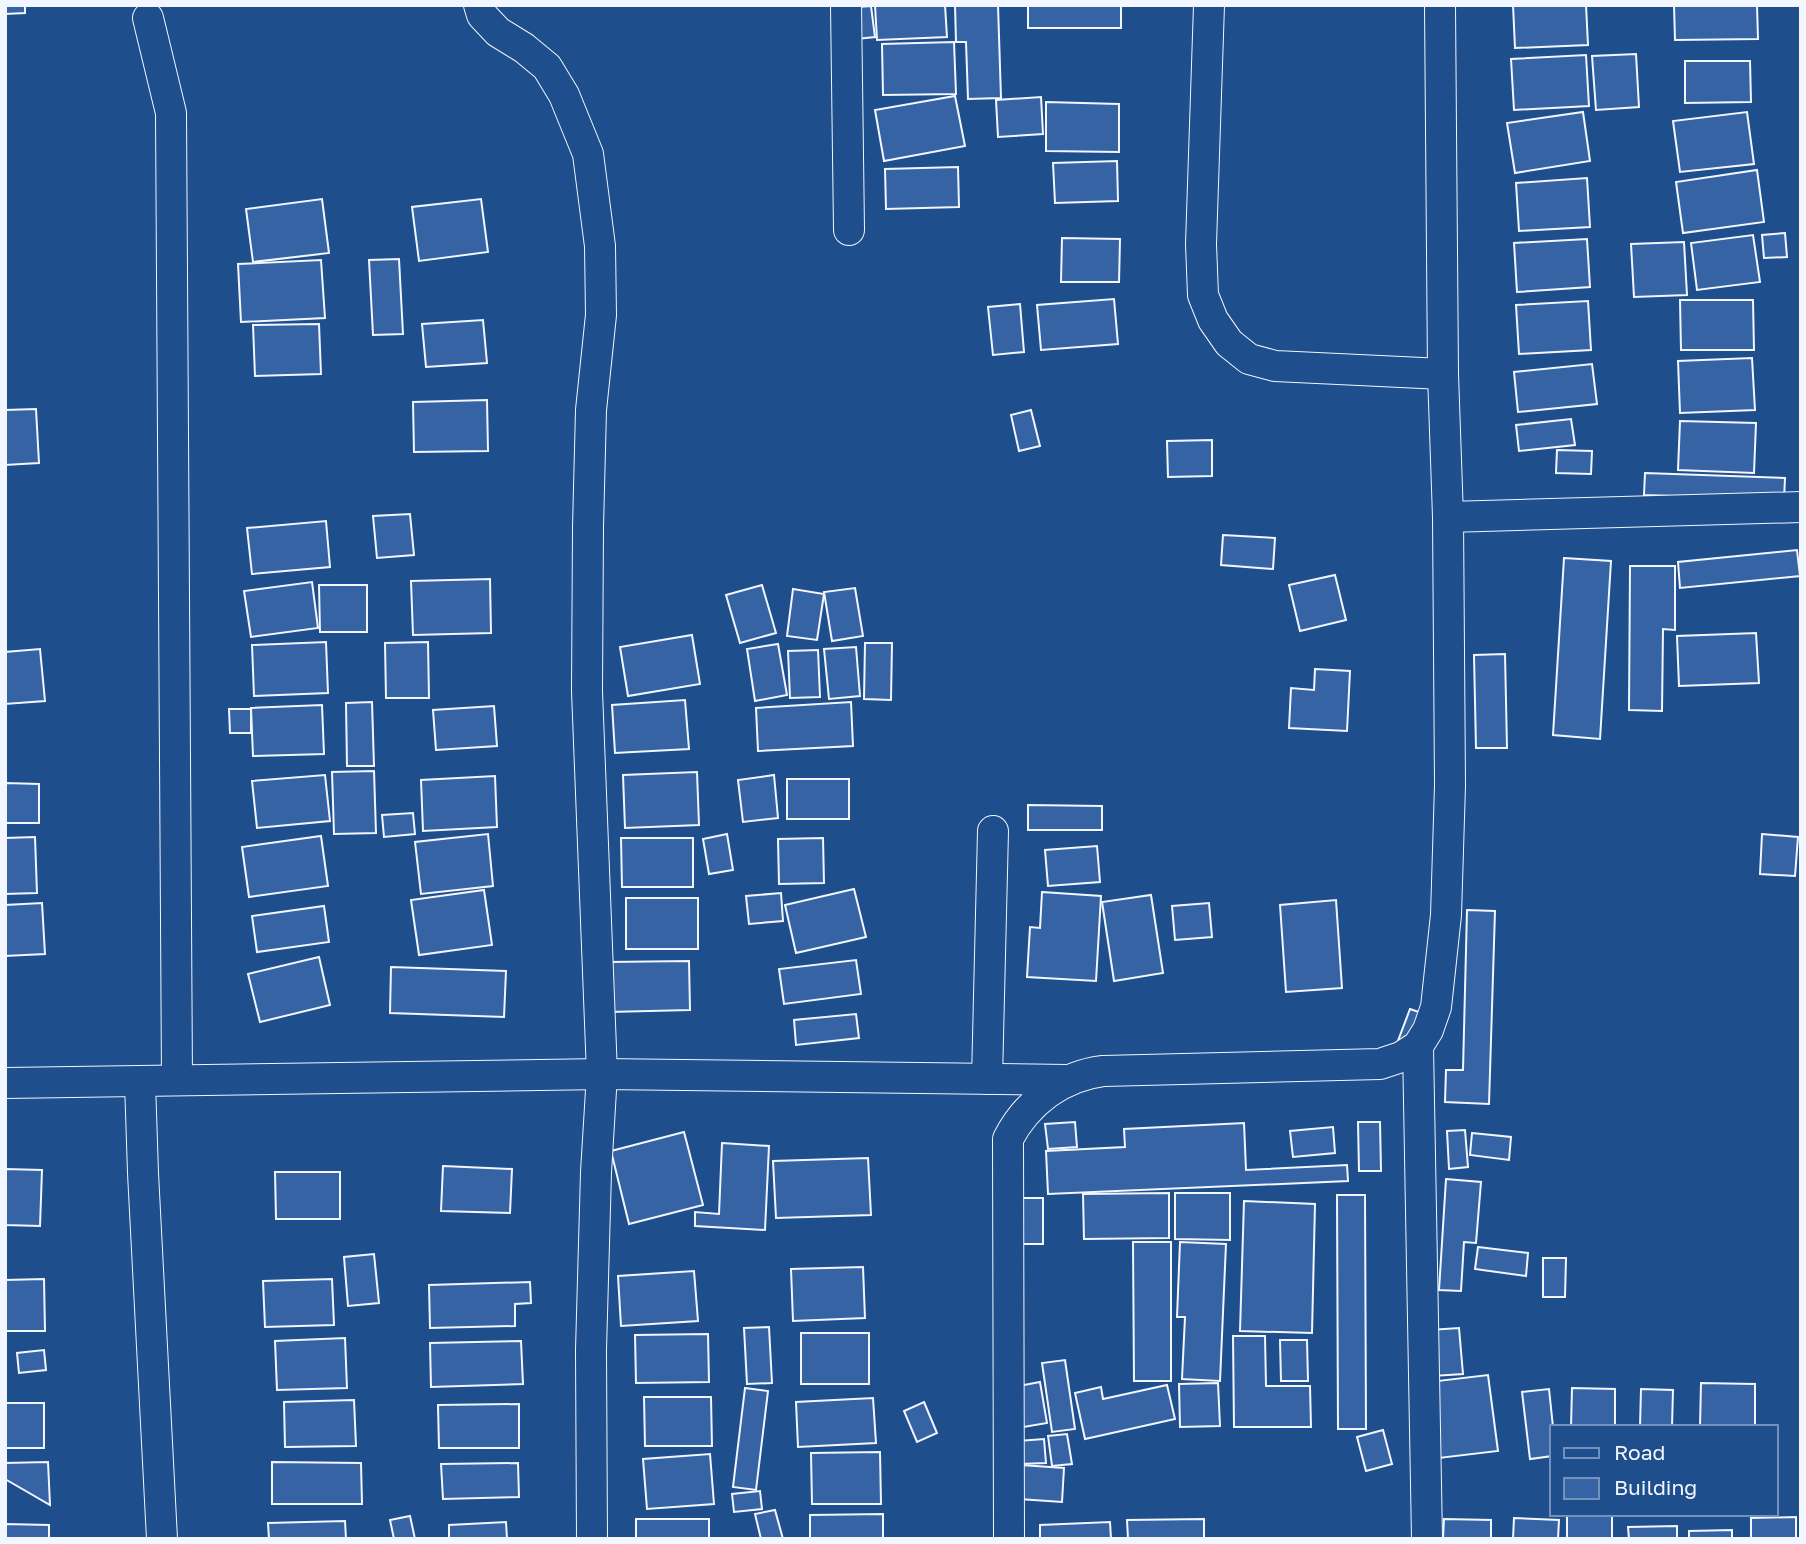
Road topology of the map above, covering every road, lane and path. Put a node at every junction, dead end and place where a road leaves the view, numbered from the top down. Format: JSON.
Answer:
{"nodes":[{"id":1,"x":479,"y":5,"type":"edge"},
{"id":2,"x":846,"y":5,"type":"edge"},
{"id":3,"x":1209,"y":5,"type":"edge"},
{"id":4,"x":1440,"y":5,"type":"edge"},
{"id":5,"x":148,"y":18,"type":"dead end"},
{"id":6,"x":849,"y":230,"type":"dead end"},
{"id":7,"x":1443,"y":374,"type":"junction"},
{"id":8,"x":1801,"y":507,"type":"edge"},
{"id":9,"x":1448,"y":517,"type":"junction"},
{"id":10,"x":993,"y":831,"type":"dead end"},
{"id":11,"x":1418,"y":1046,"type":"junction"},
{"id":12,"x":602,"y":1074,"type":"junction"},
{"id":13,"x":987,"y":1079,"type":"junction"},
{"id":14,"x":177,"y":1080,"type":"junction"},
{"id":15,"x":1068,"y":1080,"type":"junction"},
{"id":16,"x":140,"y":1082,"type":"junction"},
{"id":17,"x":5,"y":1083,"type":"edge"},
{"id":18,"x":162,"y":1539,"type":"edge"},
{"id":19,"x":593,"y":1539,"type":"edge"},
{"id":20,"x":1009,"y":1539,"type":"edge"},
{"id":21,"x":1427,"y":1539,"type":"edge"}],
"edges":[{"from":1,"to":12,"type":"street"},
{"from":2,"to":6,"type":"street"},
{"from":3,"to":7,"type":"street"},
{"from":4,"to":7,"type":"street"},
{"from":5,"to":14,"type":"street"},
{"from":7,"to":9,"type":"street"},
{"from":8,"to":9,"type":"street"},
{"from":9,"to":11,"type":"street"},
{"from":10,"to":13,"type":"street"},
{"from":11,"to":15,"type":"street"},
{"from":11,"to":21,"type":"street"},
{"from":12,"to":13,"type":"street"},
{"from":12,"to":14,"type":"street"},
{"from":12,"to":19,"type":"street"},
{"from":13,"to":15,"type":"street"},
{"from":14,"to":16,"type":"street"},
{"from":15,"to":20,"type":"street"},
{"from":16,"to":17,"type":"street"},
{"from":16,"to":18,"type":"street"}]}
